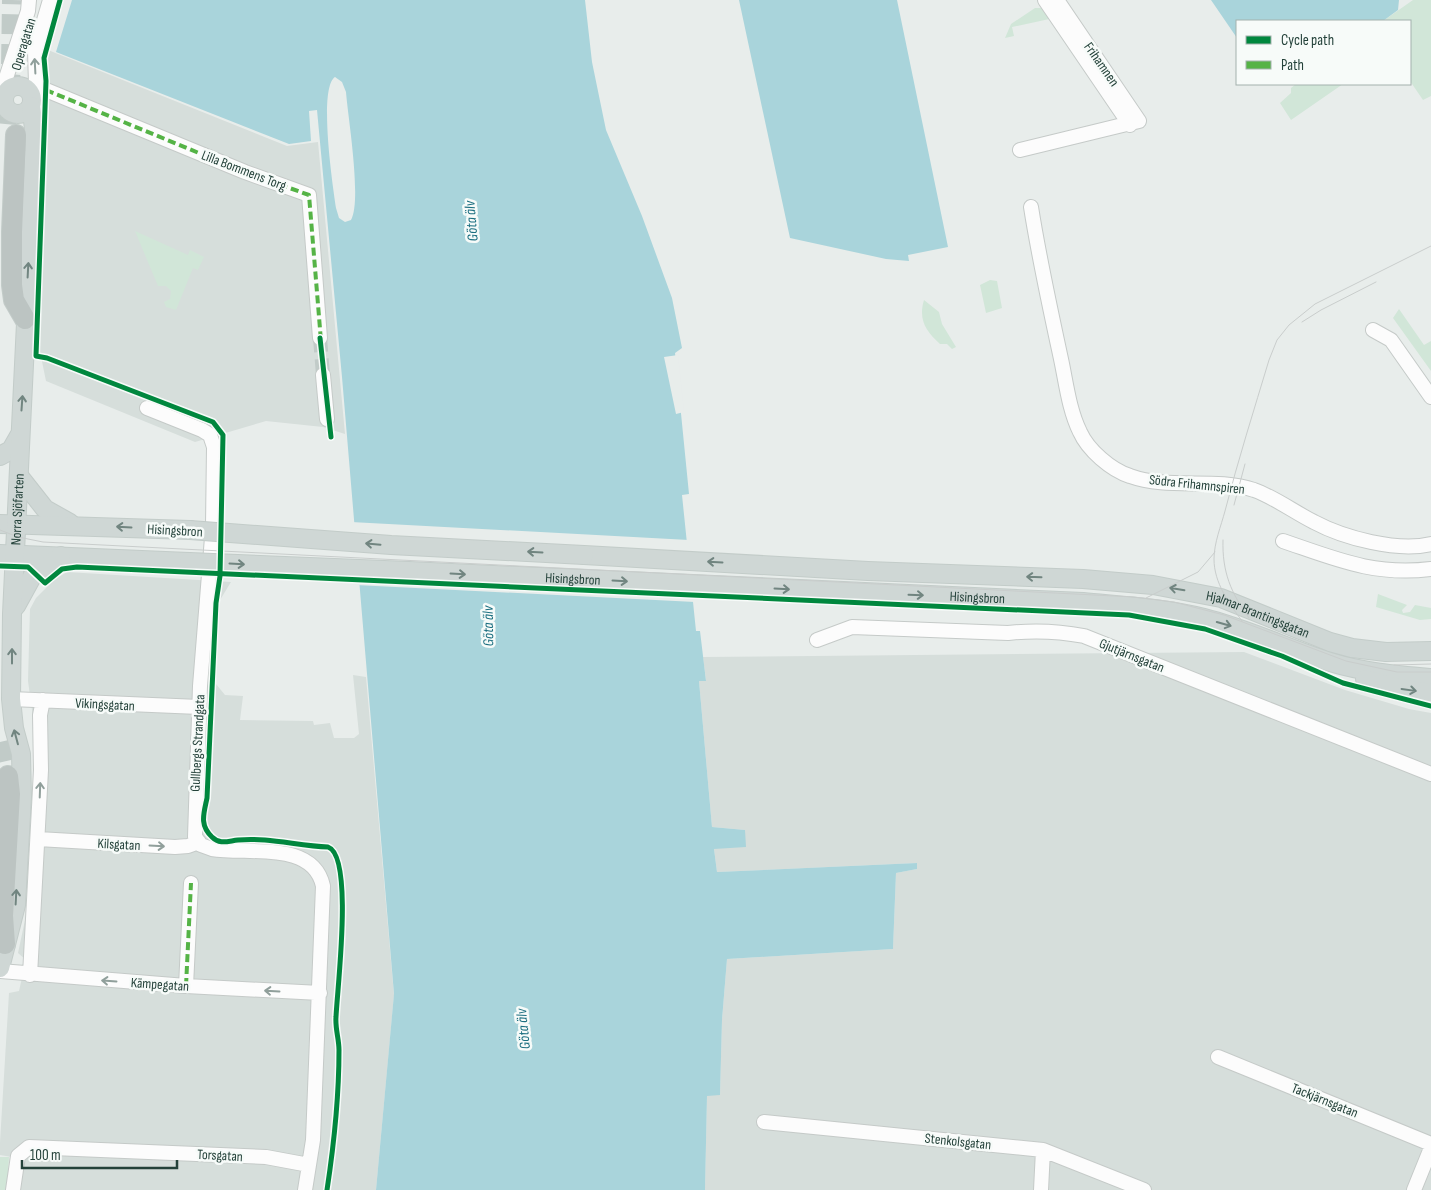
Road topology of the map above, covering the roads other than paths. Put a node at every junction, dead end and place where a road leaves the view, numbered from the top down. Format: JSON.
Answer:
{"nodes":[{"id":1,"x":29,"y":0,"type":"edge"},
{"id":2,"x":38,"y":0,"type":"edge"},
{"id":3,"x":50,"y":0,"type":"edge"},
{"id":4,"x":1045,"y":0,"type":"edge"},
{"id":5,"x":1057,"y":0,"type":"edge"},
{"id":6,"x":46,"y":90,"type":"dead end"},
{"id":7,"x":4,"y":91,"type":"edge"},
{"id":8,"x":1130,"y":125,"type":"junction"},
{"id":9,"x":19,"y":132,"type":"junction"},
{"id":10,"x":1020,"y":150,"type":"dead end"},
{"id":11,"x":1031,"y":207,"type":"dead end"},
{"id":12,"x":0,"y":264,"type":"edge"},
{"id":13,"x":25,"y":319,"type":"junction"},
{"id":14,"x":1373,"y":330,"type":"dead end"},
{"id":15,"x":320,"y":338,"type":"tunnel mouth"},
{"id":16,"x":323,"y":375,"type":"tunnel mouth"},
{"id":17,"x":1431,"y":397,"type":"edge"},
{"id":18,"x":146,"y":408,"type":"dead end"},
{"id":19,"x":327,"y":419,"type":"dead end"},
{"id":20,"x":10,"y":448,"type":"edge"},
{"id":21,"x":19,"y":476,"type":"junction"},
{"id":22,"x":9,"y":523,"type":"edge"},
{"id":23,"x":75,"y":525,"type":"junction"},
{"id":24,"x":1283,"y":541,"type":"dead end"},
{"id":25,"x":1431,"y":544,"type":"edge"},
{"id":26,"x":8,"y":554,"type":"edge"},
{"id":27,"x":61,"y":556,"type":"junction"},
{"id":28,"x":1431,"y":569,"type":"edge"},
{"id":29,"x":1083,"y":579,"type":"joint"},
{"id":30,"x":1084,"y":602,"type":"joint"},
{"id":31,"x":1241,"y":606,"type":"junction"},
{"id":32,"x":12,"y":614,"type":"junction"},
{"id":33,"x":817,"y":640,"type":"dead end"},
{"id":34,"x":1431,"y":640,"type":"edge"},
{"id":35,"x":1431,"y":651,"type":"edge"},
{"id":36,"x":1331,"y":662,"type":"junction"},
{"id":37,"x":1431,"y":678,"type":"edge"},
{"id":38,"x":1431,"y":692,"type":"edge"},
{"id":39,"x":12,"y":699,"type":"junction"},
{"id":40,"x":43,"y":700,"type":"junction"},
{"id":41,"x":199,"y":707,"type":"junction"},
{"id":42,"x":1431,"y":774,"type":"edge"},
{"id":43,"x":8,"y":776,"type":"tunnel mouth"},
{"id":44,"x":38,"y":839,"type":"junction"},
{"id":45,"x":199,"y":842,"type":"junction"},
{"id":46,"x":192,"y":882,"type":"dead end"},
{"id":47,"x":5,"y":944,"type":"junction"},
{"id":48,"x":0,"y":970,"type":"edge"},
{"id":49,"x":30,"y":975,"type":"junction"},
{"id":50,"x":186,"y":986,"type":"junction"},
{"id":51,"x":320,"y":993,"type":"junction"},
{"id":52,"x":1218,"y":1056,"type":"dead end"},
{"id":53,"x":764,"y":1122,"type":"dead end"},
{"id":54,"x":1431,"y":1146,"type":"edge"},
{"id":55,"x":1043,"y":1150,"type":"junction"},
{"id":56,"x":309,"y":1165,"type":"junction"},
{"id":57,"x":13,"y":1190,"type":"edge"},
{"id":58,"x":305,"y":1190,"type":"edge"},
{"id":59,"x":1041,"y":1190,"type":"edge"},
{"id":60,"x":1144,"y":1190,"type":"edge"},
{"id":61,"x":1414,"y":1190,"type":"edge"}],
"edges":[{"from":1,"to":7,"type":"street"},
{"from":2,"to":7,"type":"street","name":"Operagatan"},
{"from":9,"to":3,"type":"street","name":"Operagatan","one_way":true},
{"from":4,"to":8,"type":"street","name":"Frihamnen"},
{"from":5,"to":8,"type":"street","name":"Frihamnen"},
{"from":6,"to":15,"type":"street","name":"Lilla Bommens Torg"},
{"from":7,"to":9,"type":"main road","name":"Norra Sjöfarten"},
{"from":8,"to":10,"type":"street"},
{"from":9,"to":12,"type":"highway"},
{"from":13,"to":9,"type":"main road","name":"Norra Sjöfarten","one_way":true},
{"from":9,"to":13,"type":"highway"},
{"from":11,"to":25,"type":"street","name":"Södra Frihamnspiren"},
{"from":20,"to":13,"type":"main road","name":"Norra Sjöfarten","one_way":true},
{"from":14,"to":17,"type":"street"},
{"from":16,"to":19,"type":"street"},
{"from":18,"to":41,"type":"street","name":"Gullbergs Strandgata"},
{"from":20,"to":21,"type":"main road","name":"Norra Sjöfarten"},
{"from":21,"to":22,"type":"main road","name":"Norra Sjöfarten"},
{"from":21,"to":23,"type":"main road","name":"Hisingsbron"},
{"from":22,"to":23,"type":"main road","name":"Hisingsbron"},
{"from":22,"to":26,"type":"main road","name":"Norra Sjöfarten"},
{"from":29,"to":23,"type":"main road","name":"Hisingsbron","one_way":true,"bridge":true},
{"from":24,"to":28,"type":"street"},
{"from":26,"to":27,"type":"main road","name":"Hisingsbron"},
{"from":26,"to":32,"type":"main road","name":"Norra Sjöfarten"},
{"from":27,"to":30,"type":"main road","name":"Hisingsbron","one_way":true,"bridge":true},
{"from":27,"to":32,"type":"main road"},
{"from":31,"to":29,"type":"main road","name":"Hjalmar Brantingsgatan","one_way":true},
{"from":30,"to":36,"type":"main road","name":"Hjalmar Brantingsgatan","one_way":true},
{"from":31,"to":34,"type":"main road"},
{"from":31,"to":35,"type":"main road","name":"Hjalmar Brantingsgatan"},
{"from":39,"to":32,"type":"main road","name":"Norra Sjöfarten","one_way":true},
{"from":33,"to":42,"type":"street","name":"Gjutjärnsgatan"},
{"from":36,"to":37,"type":"main road","name":"Hjalmar Brantingsgatan"},
{"from":36,"to":38,"type":"main road","one_way":true},
{"from":39,"to":40,"type":"street","name":"Vikingsgatan"},
{"from":47,"to":39,"type":"main road","name":"Norra Sjöfarten","one_way":true},
{"from":40,"to":41,"type":"street","name":"Vikingsgatan"},
{"from":44,"to":40,"type":"street","one_way":true},
{"from":41,"to":45,"type":"street","name":"Gullbergs Strandgata"},
{"from":43,"to":47,"type":"highway"},
{"from":44,"to":45,"type":"street","name":"Kilsgatan","one_way":true},
{"from":44,"to":49,"type":"street"},
{"from":45,"to":51,"type":"street"},
{"from":46,"to":50,"type":"street"},
{"from":47,"to":48,"type":"main road","name":"Norra Sjöfarten"},
{"from":48,"to":49,"type":"street","name":"Kämpegatan"},
{"from":50,"to":49,"type":"street","name":"Kämpegatan","one_way":true},
{"from":51,"to":50,"type":"street","name":"Kämpegatan","one_way":true},
{"from":51,"to":56,"type":"street"},
{"from":52,"to":54,"type":"street","name":"Tackjärnsgatan"},
{"from":53,"to":55,"type":"street","name":"Stenkolsgatan"},
{"from":54,"to":61,"type":"street"},
{"from":55,"to":59,"type":"street"},
{"from":55,"to":60,"type":"street","name":"Stenkolsgatan"},
{"from":56,"to":57,"type":"street","name":"Torsgatan"},
{"from":56,"to":58,"type":"street"}]}
